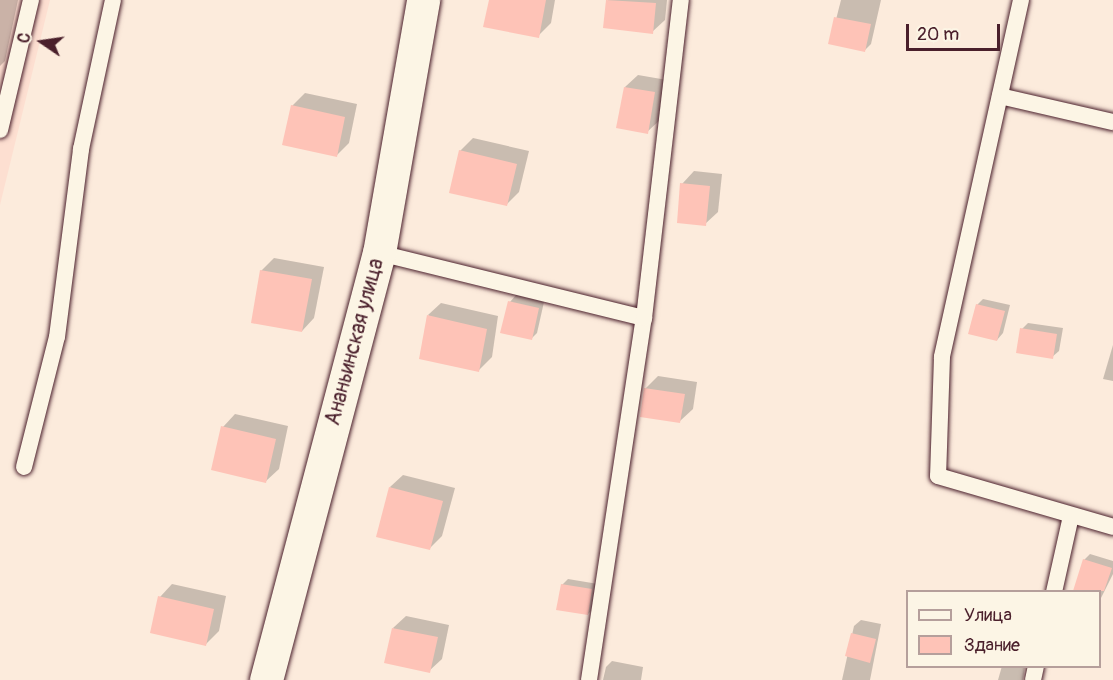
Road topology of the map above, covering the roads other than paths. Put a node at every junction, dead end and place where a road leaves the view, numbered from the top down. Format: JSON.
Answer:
{"nodes":[{"id":1,"x":32,"y":0,"type":"edge"},
{"id":2,"x":113,"y":0,"type":"edge"},
{"id":3,"x":423,"y":0,"type":"edge"},
{"id":4,"x":681,"y":0,"type":"edge"},
{"id":5,"x":1022,"y":0,"type":"edge"},
{"id":6,"x":1000,"y":96,"type":"junction"},
{"id":7,"x":1113,"y":122,"type":"edge"},
{"id":8,"x":0,"y":130,"type":"edge"},
{"id":9,"x":379,"y":253,"type":"junction"},
{"id":10,"x":644,"y":318,"type":"junction"},
{"id":11,"x":24,"y":467,"type":"dead end"},
{"id":12,"x":1071,"y":516,"type":"junction"},
{"id":13,"x":1113,"y":527,"type":"edge"},
{"id":14,"x":1054,"y":590,"type":"edge"},
{"id":15,"x":266,"y":680,"type":"edge"},
{"id":16,"x":589,"y":680,"type":"edge"}],
"edges":[{"from":1,"to":8,"type":"lane"},
{"from":2,"to":11,"type":"lane"},
{"from":3,"to":9,"type":"street","name":"Ананьинская улица"},
{"from":4,"to":10,"type":"lane"},
{"from":5,"to":6,"type":"lane"},
{"from":6,"to":7,"type":"lane"},
{"from":6,"to":12,"type":"lane"},
{"from":9,"to":10,"type":"lane"},
{"from":9,"to":15,"type":"street","name":"Ананьинская улица"},
{"from":10,"to":16,"type":"lane"},
{"from":12,"to":13,"type":"lane"},
{"from":12,"to":14,"type":"lane"}]}
